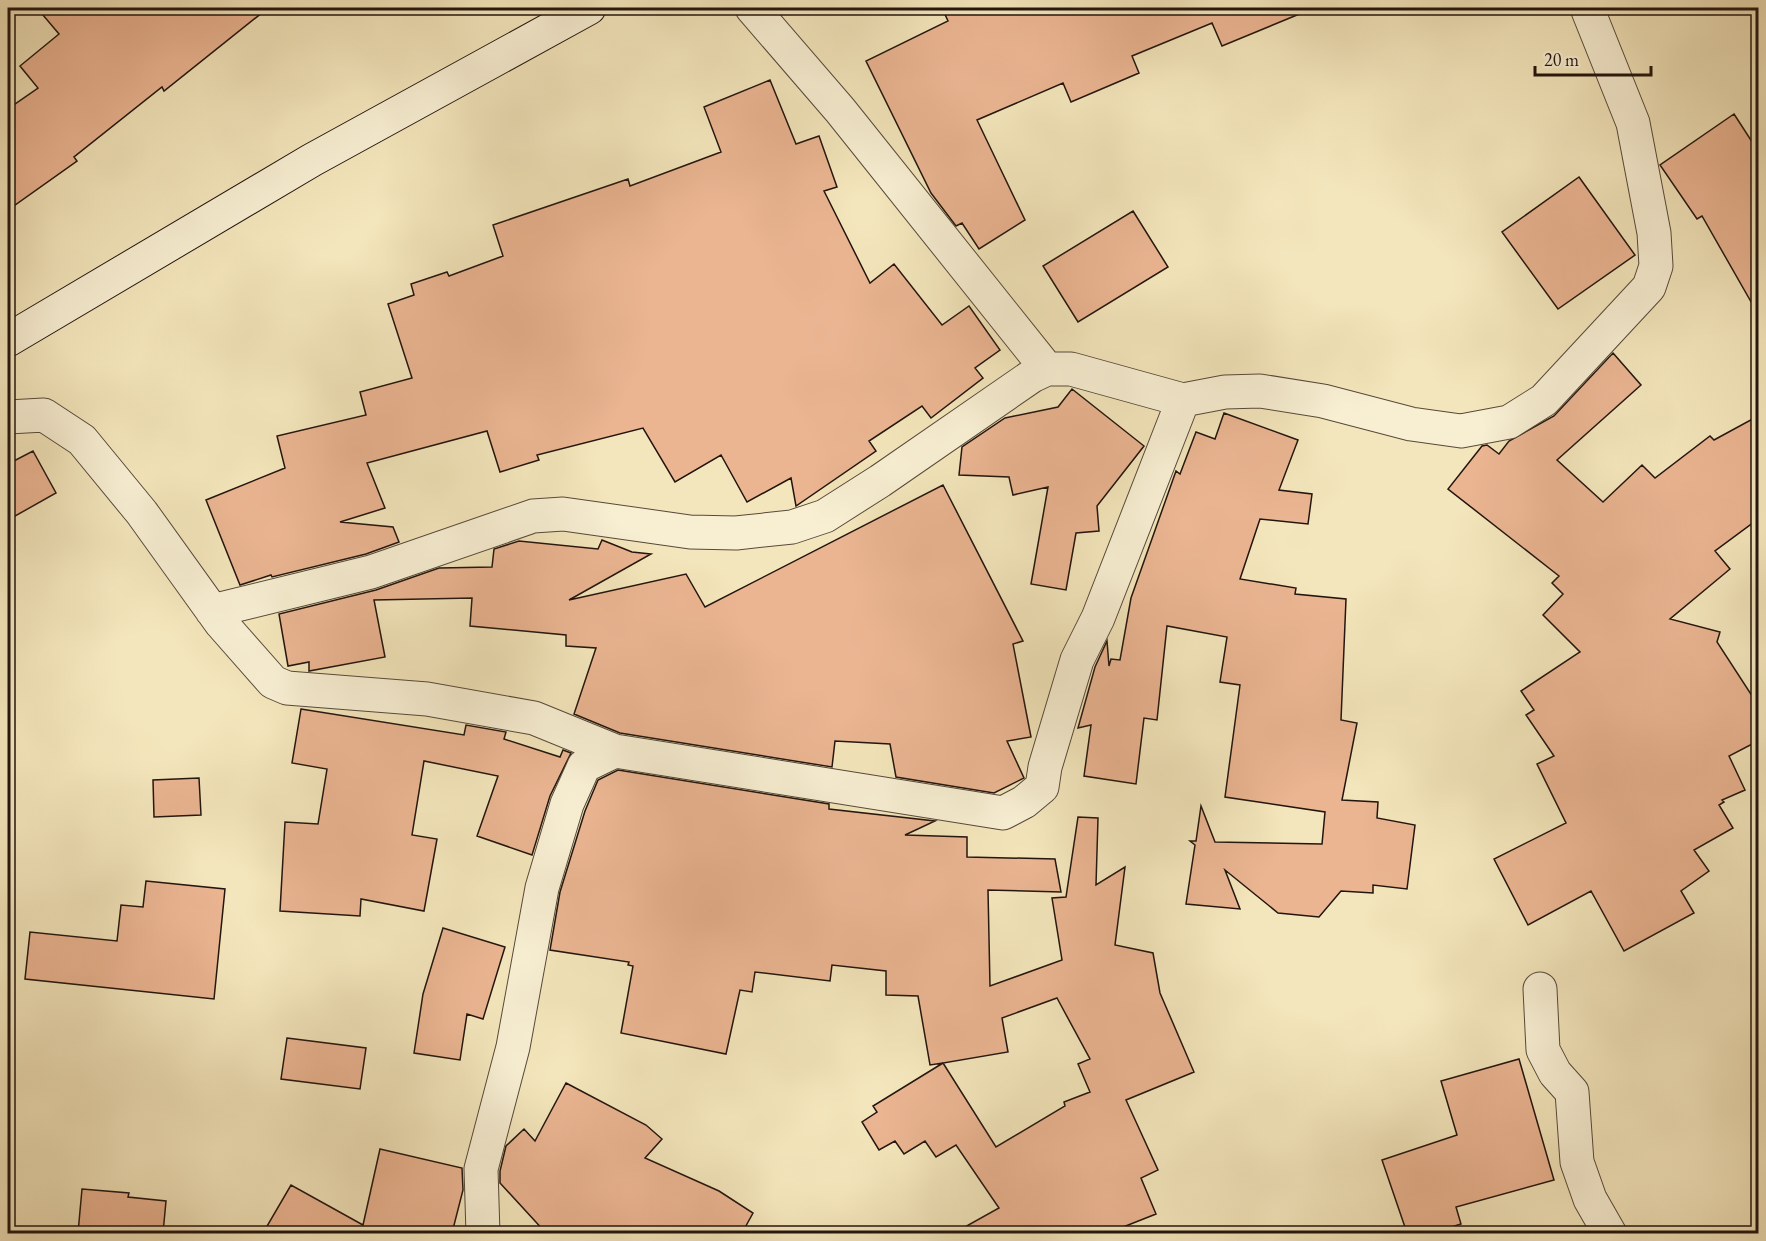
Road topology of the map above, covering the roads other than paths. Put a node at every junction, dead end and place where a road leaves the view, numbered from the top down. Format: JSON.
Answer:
{"nodes":[{"id":1,"x":589,"y":8,"type":"edge"},
{"id":2,"x":752,"y":8,"type":"edge"},
{"id":3,"x":1587,"y":8,"type":"edge"},
{"id":4,"x":8,"y":340,"type":"edge"},
{"id":5,"x":1047,"y":369,"type":"junction"},
{"id":6,"x":1183,"y":400,"type":"junction"},
{"id":7,"x":8,"y":417,"type":"edge"},
{"id":8,"x":212,"y":611,"type":"junction"},
{"id":9,"x":615,"y":751,"type":"junction"},
{"id":10,"x":1540,"y":989,"type":"dead end"},
{"id":11,"x":483,"y":1233,"type":"edge"},
{"id":12,"x":1610,"y":1233,"type":"edge"}],
"edges":[{"from":1,"to":4,"type":"street"},
{"from":2,"to":5,"type":"street"},
{"from":3,"to":6,"type":"street"},
{"from":5,"to":6,"type":"street"},
{"from":5,"to":8,"type":"street"},
{"from":6,"to":9,"type":"street"},
{"from":7,"to":8,"type":"street"},
{"from":8,"to":9,"type":"street"},
{"from":9,"to":11,"type":"street"},
{"from":10,"to":12,"type":"street"}]}
